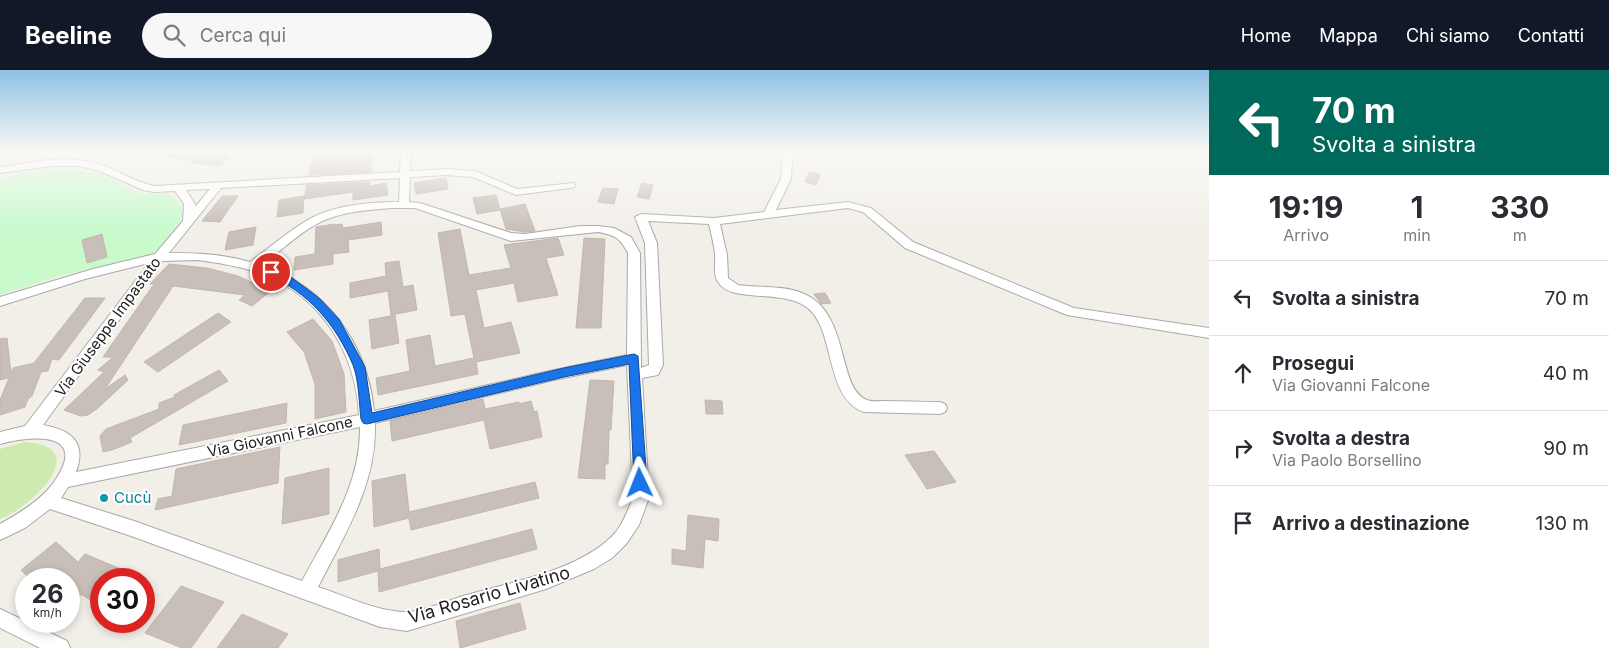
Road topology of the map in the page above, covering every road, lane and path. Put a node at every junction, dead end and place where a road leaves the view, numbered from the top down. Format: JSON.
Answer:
{"nodes":[{"id":1,"x":404,"y":176,"type":"edge"},
{"id":2,"x":120,"y":177,"type":"edge"},
{"id":3,"x":387,"y":177,"type":"edge"},
{"id":4,"x":482,"y":177,"type":"edge"},
{"id":5,"x":786,"y":177,"type":"edge"},
{"id":6,"x":570,"y":185,"type":"dead end"},
{"id":7,"x":217,"y":187,"type":"junction"},
{"id":8,"x":179,"y":189,"type":"junction"},
{"id":9,"x":404,"y":204,"type":"junction"},
{"id":10,"x":768,"y":215,"type":"junction"},
{"id":11,"x":714,"y":221,"type":"junction"},
{"id":12,"x":187,"y":224,"type":"junction"},
{"id":13,"x":159,"y":258,"type":"junction"},
{"id":14,"x":253,"y":266,"type":"junction"},
{"id":15,"x":0,"y":302,"type":"edge"},
{"id":16,"x":1209,"y":333,"type":"edge"},
{"id":17,"x":635,"y":366,"type":"junction"},
{"id":18,"x":940,"y":408,"type":"dead end"},
{"id":19,"x":367,"y":419,"type":"junction"},
{"id":20,"x":30,"y":431,"type":"junction"},
{"id":21,"x":0,"y":438,"type":"edge"},
{"id":22,"x":65,"y":481,"type":"junction"},
{"id":23,"x":48,"y":501,"type":"junction"},
{"id":24,"x":0,"y":532,"type":"edge"},
{"id":25,"x":306,"y":592,"type":"junction"},
{"id":26,"x":0,"y":618,"type":"edge"},
{"id":27,"x":60,"y":648,"type":"edge"}],
"edges":[{"from":1,"to":9,"type":"street"},
{"from":2,"to":8,"type":"street"},
{"from":3,"to":7,"type":"street"},
{"from":4,"to":6,"type":"street"},
{"from":5,"to":10,"type":"street"},
{"from":7,"to":8,"type":"street"},
{"from":7,"to":12,"type":"street","name":"Via Giuseppe Impastato"},
{"from":8,"to":12,"type":"street"},
{"from":9,"to":14,"type":"street"},
{"from":9,"to":17,"type":"street","name":"Via Rosario Livatino"},
{"from":10,"to":11,"type":"street"},
{"from":10,"to":16,"type":"street"},
{"from":11,"to":17,"type":"street","name":"Via Giovanni Falcone"},
{"from":11,"to":18,"type":"street"},
{"from":12,"to":13,"type":"street","name":"Via Giuseppe Impastato"},
{"from":13,"to":14,"type":"street"},
{"from":13,"to":15,"type":"street"},
{"from":13,"to":20,"type":"street","name":"Via Giuseppe Impastato"},
{"from":14,"to":19,"type":"street"},
{"from":17,"to":19,"type":"street","name":"Via Giovanni Falcone"},
{"from":17,"to":25,"type":"street","name":"Via Rosario Livatino"},
{"from":19,"to":22,"type":"street","name":"Via Giovanni Falcone"},
{"from":19,"to":25,"type":"street"},
{"from":20,"to":21,"type":"street"},
{"from":20,"to":22,"type":"street"},
{"from":22,"to":23,"type":"street"},
{"from":23,"to":24,"type":"street"},
{"from":23,"to":25,"type":"street","name":"Via Rosario Livatino"},
{"from":26,"to":27,"type":"street"}]}
